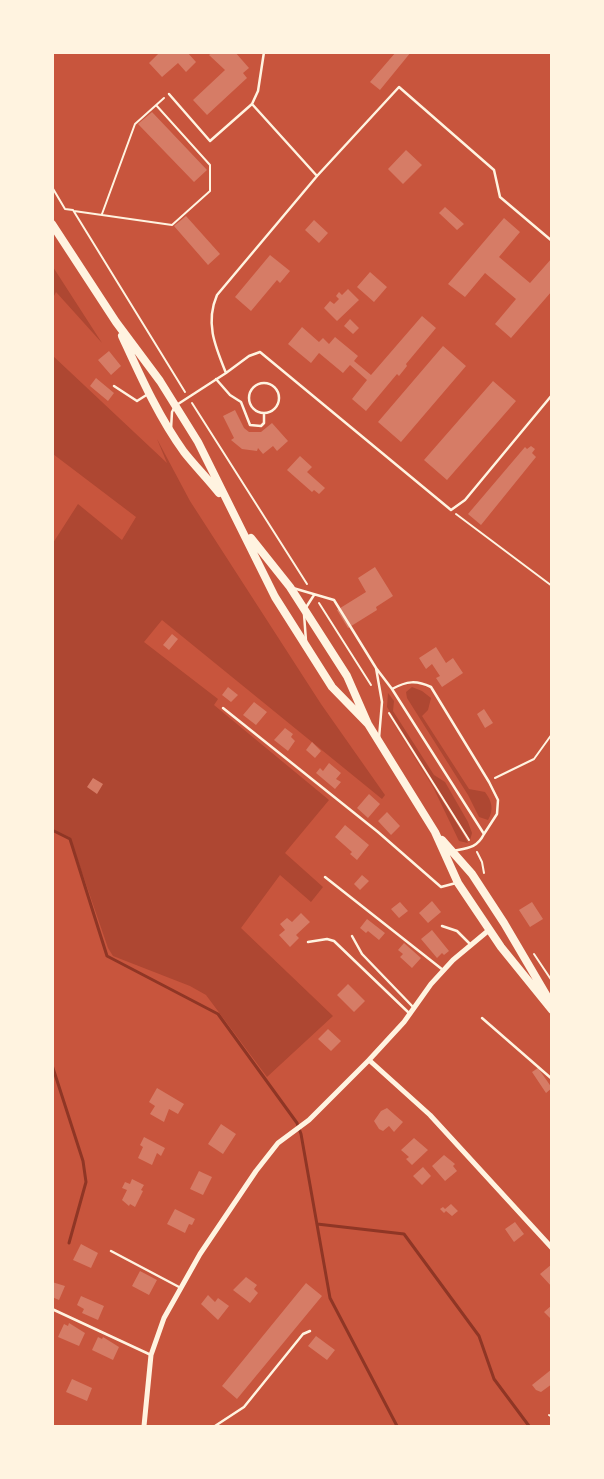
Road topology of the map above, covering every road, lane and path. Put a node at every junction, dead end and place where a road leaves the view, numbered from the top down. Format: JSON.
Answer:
{"nodes":[{"id":1,"x":264,"y":52,"type":"edge"},
{"id":2,"x":169,"y":94,"type":"joint"},
{"id":3,"x":252,"y":104,"type":"junction"},
{"id":4,"x":156,"y":105,"type":"junction"},
{"id":5,"x":317,"y":176,"type":"junction"},
{"id":6,"x":52,"y":187,"type":"edge"},
{"id":7,"x":65,"y":209,"type":"dead end"},
{"id":8,"x":73,"y":210,"type":"dead end"},
{"id":9,"x":102,"y":214,"type":"junction"},
{"id":10,"x":52,"y":224,"type":"edge"},
{"id":11,"x":552,"y":241,"type":"edge"},
{"id":12,"x":116,"y":322,"type":"junction"},
{"id":13,"x":226,"y":372,"type":"junction"},
{"id":14,"x":216,"y":379,"type":"junction"},
{"id":15,"x":114,"y":386,"type":"dead end"},
{"id":16,"x":149,"y":394,"type":"junction"},
{"id":17,"x":552,"y":395,"type":"edge"},
{"id":18,"x":176,"y":406,"type":"junction"},
{"id":19,"x":264,"y":413,"type":"junction"},
{"id":20,"x":171,"y":431,"type":"junction"},
{"id":21,"x":227,"y":502,"type":"junction"},
{"id":22,"x":451,"y":510,"type":"junction"},
{"id":23,"x":243,"y":529,"type":"junction"},
{"id":24,"x":552,"y":586,"type":"edge"},
{"id":25,"x":290,"y":587,"type":"junction"},
{"id":26,"x":314,"y":595,"type":"junction"},
{"id":27,"x":305,"y":609,"type":"junction"},
{"id":28,"x":306,"y":646,"type":"junction"},
{"id":29,"x":376,"y":668,"type":"junction"},
{"id":30,"x":392,"y":689,"type":"junction"},
{"id":31,"x":223,"y":708,"type":"dead end"},
{"id":32,"x":368,"y":724,"type":"junction"},
{"id":33,"x":552,"y":734,"type":"edge"},
{"id":34,"x":379,"y":742,"type":"junction"},
{"id":35,"x":489,"y":782,"type":"junction"},
{"id":36,"x":484,"y":834,"type":"junction"},
{"id":37,"x":448,"y":851,"type":"junction"},
{"id":38,"x":325,"y":877,"type":"dead end"},
{"id":39,"x":458,"y":883,"type":"junction"},
{"id":40,"x":442,"y":926,"type":"dead end"},
{"id":41,"x":489,"y":930,"type":"junction"},
{"id":42,"x":352,"y":936,"type":"dead end"},
{"id":43,"x":308,"y":942,"type":"dead end"},
{"id":44,"x":471,"y":946,"type":"junction"},
{"id":45,"x":443,"y":970,"type":"junction"},
{"id":46,"x":552,"y":1004,"type":"edge"},
{"id":47,"x":414,"y":1009,"type":"junction"},
{"id":48,"x":552,"y":1010,"type":"edge"},
{"id":49,"x":410,"y":1014,"type":"junction"},
{"id":50,"x":482,"y":1018,"type":"dead end"},
{"id":51,"x":369,"y":1060,"type":"junction"},
{"id":52,"x":552,"y":1079,"type":"edge"},
{"id":53,"x":552,"y":1248,"type":"edge"},
{"id":54,"x":111,"y":1251,"type":"dead end"},
{"id":55,"x":180,"y":1287,"type":"junction"},
{"id":56,"x":52,"y":1309,"type":"edge"},
{"id":57,"x":310,"y":1331,"type":"dead end"},
{"id":58,"x":151,"y":1355,"type":"junction"},
{"id":59,"x":144,"y":1426,"type":"edge"},
{"id":60,"x":215,"y":1426,"type":"edge"}],
"edges":[{"from":1,"to":3,"type":"lane"},
{"from":2,"to":3,"type":"lane"},
{"from":2,"to":4,"type":"path"},
{"from":3,"to":5,"type":"lane"},
{"from":4,"to":9,"type":"path"},
{"from":4,"to":9,"type":"path"},
{"from":5,"to":11,"type":"lane"},
{"from":5,"to":13,"type":"lane"},
{"from":6,"to":7,"type":"path"},
{"from":8,"to":9,"type":"path"},
{"from":10,"to":12,"type":"main road"},
{"from":12,"to":16,"type":"main road"},
{"from":12,"to":18,"type":"main road"},
{"from":13,"to":14,"type":"lane"},
{"from":13,"to":22,"type":"lane"},
{"from":14,"to":18,"type":"lane"},
{"from":14,"to":19,"type":"lane"},
{"from":15,"to":16,"type":"lane"},
{"from":16,"to":20,"type":"main road"},
{"from":17,"to":22,"type":"lane"},
{"from":18,"to":20,"type":"lane"},
{"from":18,"to":21,"type":"main road"},
{"from":19,"to":19,"type":"lane"},
{"from":20,"to":21,"type":"main road"},
{"from":21,"to":23,"type":"main road"},
{"from":22,"to":24,"type":"path"},
{"from":23,"to":25,"type":"main road"},
{"from":23,"to":28,"type":"main road"},
{"from":25,"to":26,"type":"lane"},
{"from":25,"to":27,"type":"main road"},
{"from":26,"to":27,"type":"lane"},
{"from":26,"to":29,"type":"lane"},
{"from":27,"to":28,"type":"lane"},
{"from":27,"to":32,"type":"main road"},
{"from":28,"to":32,"type":"main road"},
{"from":29,"to":30,"type":"lane"},
{"from":29,"to":34,"type":"lane"},
{"from":30,"to":35,"type":"lane"},
{"from":30,"to":36,"type":"lane"},
{"from":31,"to":39,"type":"lane"},
{"from":32,"to":34,"type":"main road"},
{"from":33,"to":35,"type":"path"},
{"from":34,"to":37,"type":"main road"},
{"from":35,"to":36,"type":"lane"},
{"from":36,"to":37,"type":"lane"},
{"from":37,"to":39,"type":"main road"},
{"from":37,"to":46,"type":"main road"},
{"from":38,"to":45,"type":"lane"},
{"from":39,"to":41,"type":"main road"},
{"from":40,"to":44,"type":"lane"},
{"from":41,"to":44,"type":"street"},
{"from":41,"to":48,"type":"main road"},
{"from":42,"to":47,"type":"lane"},
{"from":43,"to":49,"type":"lane"},
{"from":44,"to":45,"type":"street"},
{"from":45,"to":47,"type":"street"},
{"from":47,"to":49,"type":"street"},
{"from":49,"to":51,"type":"street"},
{"from":50,"to":52,"type":"lane"},
{"from":51,"to":53,"type":"street"},
{"from":51,"to":55,"type":"street"},
{"from":54,"to":55,"type":"lane"},
{"from":55,"to":58,"type":"street"},
{"from":56,"to":58,"type":"lane"},
{"from":57,"to":60,"type":"lane"},
{"from":58,"to":59,"type":"street"}]}
